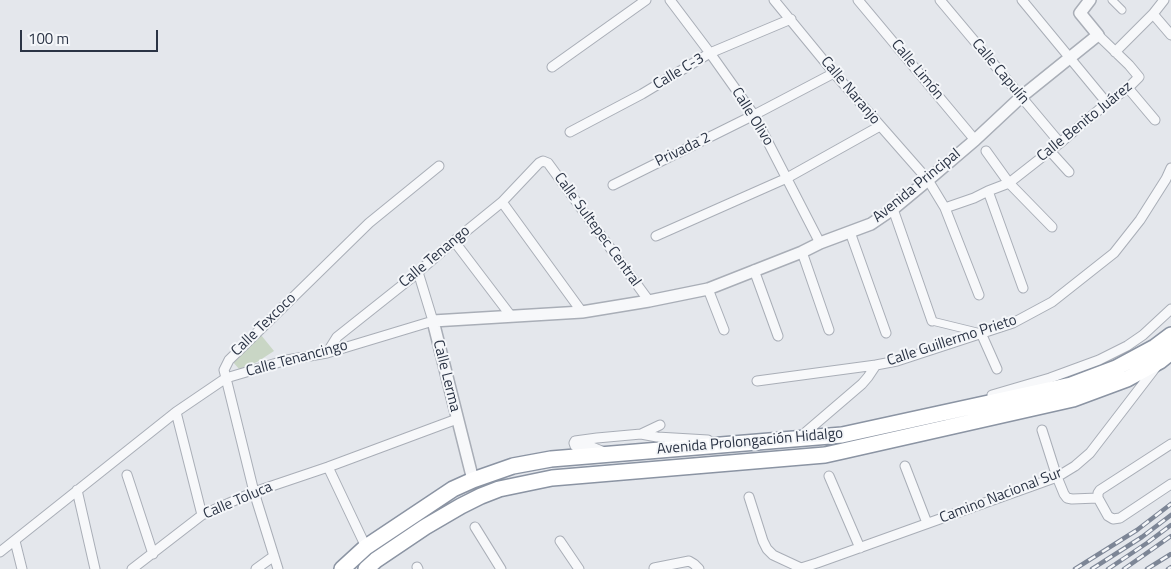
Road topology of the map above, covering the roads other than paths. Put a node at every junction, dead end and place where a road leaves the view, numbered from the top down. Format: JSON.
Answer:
{"nodes":[{"id":1,"x":646,"y":0,"type":"edge"},
{"id":2,"x":670,"y":0,"type":"edge"},
{"id":3,"x":774,"y":0,"type":"edge"},
{"id":4,"x":858,"y":0,"type":"edge"},
{"id":5,"x":940,"y":0,"type":"edge"},
{"id":6,"x":1022,"y":0,"type":"edge"},
{"id":7,"x":1090,"y":0,"type":"edge"},
{"id":8,"x":1112,"y":0,"type":"edge"},
{"id":9,"x":1164,"y":0,"type":"edge"},
{"id":10,"x":1122,"y":10,"type":"dead end"},
{"id":11,"x":1153,"y":14,"type":"junction"},
{"id":12,"x":791,"y":19,"type":"junction"},
{"id":13,"x":1098,"y":35,"type":"junction"},
{"id":14,"x":1171,"y":35,"type":"edge"},
{"id":15,"x":1115,"y":52,"type":"junction"},
{"id":16,"x":710,"y":53,"type":"junction"},
{"id":17,"x":1070,"y":58,"type":"junction"},
{"id":18,"x":552,"y":67,"type":"dead end"},
{"id":19,"x":834,"y":73,"type":"junction"},
{"id":20,"x":1128,"y":88,"type":"junction"},
{"id":21,"x":1021,"y":97,"type":"junction"},
{"id":22,"x":1107,"y":103,"type":"junction"},
{"id":23,"x":754,"y":115,"type":"junction"},
{"id":24,"x":1155,"y":120,"type":"dead end"},
{"id":25,"x":880,"y":126,"type":"junction"},
{"id":26,"x":570,"y":132,"type":"dead end"},
{"id":27,"x":975,"y":140,"type":"junction"},
{"id":28,"x":1060,"y":143,"type":"junction"},
{"id":29,"x":986,"y":151,"type":"dead end"},
{"id":30,"x":1050,"y":151,"type":"junction"},
{"id":31,"x":544,"y":161,"type":"joint"},
{"id":32,"x":440,"y":166,"type":"dead end"},
{"id":33,"x":1171,"y":168,"type":"edge"},
{"id":34,"x":1069,"y":172,"type":"dead end"},
{"id":35,"x":787,"y":178,"type":"junction"},
{"id":36,"x":928,"y":180,"type":"junction"},
{"id":37,"x":1009,"y":183,"type":"junction"},
{"id":38,"x":613,"y":185,"type":"dead end"},
{"id":39,"x":988,"y":191,"type":"junction"},
{"id":40,"x":502,"y":202,"type":"junction"},
{"id":41,"x":946,"y":208,"type":"junction"},
{"id":42,"x":893,"y":209,"type":"junction"},
{"id":43,"x":1052,"y":227,"type":"dead end"},
{"id":44,"x":850,"y":232,"type":"junction"},
{"id":45,"x":656,"y":236,"type":"dead end"},
{"id":46,"x":454,"y":241,"type":"junction"},
{"id":47,"x":820,"y":243,"type":"junction"},
{"id":48,"x":802,"y":252,"type":"junction"},
{"id":49,"x":754,"y":270,"type":"junction"},
{"id":50,"x":418,"y":272,"type":"junction"},
{"id":51,"x":1023,"y":288,"type":"dead end"},
{"id":52,"x":708,"y":289,"type":"junction"},
{"id":53,"x":979,"y":295,"type":"dead end"},
{"id":54,"x":649,"y":301,"type":"junction"},
{"id":55,"x":1171,"y":309,"type":"edge"},
{"id":56,"x":582,"y":312,"type":"junction"},
{"id":57,"x":511,"y":316,"type":"junction"},
{"id":58,"x":433,"y":321,"type":"junction"},
{"id":59,"x":932,"y":321,"type":"joint"},
{"id":60,"x":724,"y":330,"type":"dead end"},
{"id":61,"x":829,"y":330,"type":"dead end"},
{"id":62,"x":886,"y":333,"type":"dead end"},
{"id":63,"x":981,"y":333,"type":"junction"},
{"id":64,"x":1171,"y":335,"type":"edge"},
{"id":65,"x":778,"y":336,"type":"dead end"},
{"id":66,"x":327,"y":352,"type":"junction"},
{"id":67,"x":1166,"y":357,"type":"edge"},
{"id":68,"x":876,"y":365,"type":"junction"},
{"id":69,"x":998,"y":369,"type":"dead end"},
{"id":70,"x":226,"y":378,"type":"junction"},
{"id":71,"x":757,"y":381,"type":"dead end"},
{"id":72,"x":176,"y":412,"type":"junction"},
{"id":73,"x":457,"y":419,"type":"junction"},
{"id":74,"x":660,"y":425,"type":"dead end"},
{"id":75,"x":1042,"y":430,"type":"dead end"},
{"id":76,"x":806,"y":432,"type":"junction"},
{"id":77,"x":642,"y":434,"type":"junction"},
{"id":78,"x":1171,"y":444,"type":"edge"},
{"id":79,"x":611,"y":455,"type":"junction"},
{"id":80,"x":513,"y":466,"type":"junction"},
{"id":81,"x":905,"y":466,"type":"dead end"},
{"id":82,"x":328,"y":467,"type":"junction"},
{"id":83,"x":127,"y":476,"type":"dead end"},
{"id":84,"x":829,"y":476,"type":"dead end"},
{"id":85,"x":1057,"y":476,"type":"junction"},
{"id":86,"x":473,"y":480,"type":"junction"},
{"id":87,"x":519,"y":484,"type":"junction"},
{"id":88,"x":1171,"y":484,"type":"edge"},
{"id":89,"x":77,"y":490,"type":"junction"},
{"id":90,"x":254,"y":492,"type":"junction"},
{"id":91,"x":749,"y":497,"type":"dead end"},
{"id":92,"x":1098,"y":498,"type":"junction"},
{"id":93,"x":202,"y":515,"type":"junction"},
{"id":94,"x":927,"y":523,"type":"junction"},
{"id":95,"x":475,"y":527,"type":"dead end"},
{"id":96,"x":15,"y":541,"type":"junction"},
{"id":97,"x":560,"y":541,"type":"dead end"},
{"id":98,"x":366,"y":547,"type":"junction"},
{"id":99,"x":860,"y":548,"type":"junction"},
{"id":100,"x":0,"y":552,"type":"edge"},
{"id":101,"x":152,"y":554,"type":"junction"},
{"id":102,"x":274,"y":556,"type":"junction"},
{"id":103,"x":819,"y":566,"type":"edge"},
{"id":104,"x":654,"y":568,"type":"edge"},
{"id":105,"x":22,"y":569,"type":"edge"},
{"id":106,"x":95,"y":569,"type":"edge"},
{"id":107,"x":132,"y":569,"type":"edge"},
{"id":108,"x":256,"y":569,"type":"edge"},
{"id":109,"x":278,"y":569,"type":"edge"},
{"id":110,"x":342,"y":569,"type":"edge"},
{"id":111,"x":366,"y":569,"type":"edge"},
{"id":112,"x":501,"y":569,"type":"edge"},
{"id":113,"x":579,"y":569,"type":"edge"},
{"id":114,"x":699,"y":569,"type":"edge"},
{"id":115,"x":799,"y":569,"type":"edge"}],
"edges":[{"from":1,"to":18,"type":"street"},
{"from":2,"to":16,"type":"street","name":"Calle Olivo"},
{"from":3,"to":12,"type":"street","name":"Calle Naranjo"},
{"from":4,"to":27,"type":"street","name":"Calle Limón"},
{"from":5,"to":21,"type":"street","name":"Calle Capulín"},
{"from":6,"to":17,"type":"street"},
{"from":7,"to":13,"type":"street","name":"Calle Benito Juárez"},
{"from":8,"to":10,"type":"street"},
{"from":9,"to":11,"type":"street"},
{"from":11,"to":14,"type":"street"},
{"from":11,"to":15,"type":"street"},
{"from":12,"to":16,"type":"street","name":"Calle C-3"},
{"from":12,"to":19,"type":"street","name":"Calle Naranjo"},
{"from":13,"to":15,"type":"street","name":"Calle Benito Juárez"},
{"from":13,"to":17,"type":"street","name":"Avenida Principal"},
{"from":15,"to":20,"type":"street","name":"Calle Benito Juárez"},
{"from":16,"to":23,"type":"street","name":"Calle Olivo"},
{"from":16,"to":26,"type":"street","name":"Calle C-3"},
{"from":17,"to":21,"type":"street","name":"Avenida Principal"},
{"from":17,"to":22,"type":"street"},
{"from":19,"to":23,"type":"street","name":"Privada 2"},
{"from":19,"to":25,"type":"street","name":"Calle Naranjo"},
{"from":20,"to":22,"type":"street","name":"Calle Benito Juárez"},
{"from":20,"to":24,"type":"street"},
{"from":21,"to":27,"type":"street","name":"Avenida Principal"},
{"from":21,"to":28,"type":"street","name":"Calle Capulín"},
{"from":22,"to":28,"type":"street","name":"Calle Benito Juárez"},
{"from":23,"to":35,"type":"street","name":"Calle Olivo"},
{"from":23,"to":38,"type":"street","name":"Privada 2"},
{"from":25,"to":35,"type":"street"},
{"from":25,"to":36,"type":"street","name":"Calle Naranjo"},
{"from":27,"to":36,"type":"street","name":"Avenida Principal"},
{"from":28,"to":30,"type":"street","name":"Calle Benito Juárez"},
{"from":29,"to":37,"type":"street"},
{"from":30,"to":34,"type":"street"},
{"from":30,"to":37,"type":"street","name":"Calle Benito Juárez"},
{"from":31,"to":40,"type":"street","name":"Calle Tenango"},
{"from":31,"to":54,"type":"street","name":"Calle Sultepec Central"},
{"from":32,"to":70,"type":"street","name":"Calle Texcoco"},
{"from":33,"to":63,"type":"street","name":"Calle Guillermo Prieto"},
{"from":35,"to":45,"type":"street"},
{"from":35,"to":47,"type":"street","name":"Calle Olivo"},
{"from":36,"to":41,"type":"street","name":"Calle Naranjo"},
{"from":36,"to":42,"type":"street","name":"Avenida Principal"},
{"from":37,"to":39,"type":"street","name":"Calle Benito Juárez"},
{"from":37,"to":43,"type":"street"},
{"from":39,"to":41,"type":"street","name":"Calle Benito Juárez"},
{"from":39,"to":51,"type":"street"},
{"from":40,"to":46,"type":"street","name":"Calle Tenango"},
{"from":40,"to":56,"type":"street"},
{"from":41,"to":53,"type":"street","name":"Calle Naranjo"},
{"from":42,"to":44,"type":"street","name":"Avenida Principal"},
{"from":42,"to":59,"type":"street"},
{"from":44,"to":47,"type":"street","name":"Avenida Principal"},
{"from":44,"to":62,"type":"street"},
{"from":46,"to":50,"type":"street","name":"Calle Tenango"},
{"from":46,"to":57,"type":"street"},
{"from":47,"to":48,"type":"street","name":"Avenida Principal"},
{"from":48,"to":49,"type":"street","name":"Avenida Principal"},
{"from":48,"to":61,"type":"street"},
{"from":49,"to":52,"type":"street","name":"Avenida Principal"},
{"from":49,"to":65,"type":"street"},
{"from":50,"to":58,"type":"street","name":"Calle Lerma"},
{"from":50,"to":66,"type":"street","name":"Calle Tenango"},
{"from":52,"to":54,"type":"street","name":"Avenida Principal"},
{"from":52,"to":60,"type":"street"},
{"from":54,"to":56,"type":"street","name":"Calle Tenancingo"},
{"from":55,"to":76,"type":"street"},
{"from":56,"to":57,"type":"street","name":"Calle Tenancingo"},
{"from":57,"to":58,"type":"street","name":"Calle Tenancingo"},
{"from":58,"to":66,"type":"street","name":"Calle Tenancingo"},
{"from":58,"to":73,"type":"street","name":"Calle Lerma"},
{"from":59,"to":63,"type":"street"},
{"from":63,"to":68,"type":"street","name":"Calle Guillermo Prieto"},
{"from":63,"to":69,"type":"street"},
{"from":64,"to":79,"type":"highway","name":"Avenida Prolongación Hidalgo"},
{"from":66,"to":70,"type":"street","name":"Calle Tenancingo"},
{"from":67,"to":85,"type":"street","name":"Camino Nacional Sur"},
{"from":67,"to":87,"type":"highway","name":"Avenida Prolongación Hidalgo"},
{"from":68,"to":71,"type":"street","name":"Calle Guillermo Prieto"},
{"from":68,"to":76,"type":"street"},
{"from":70,"to":72,"type":"street","name":"Calle Tenancingo"},
{"from":70,"to":90,"type":"street"},
{"from":72,"to":89,"type":"street","name":"Calle Tenancingo"},
{"from":72,"to":93,"type":"street"},
{"from":73,"to":82,"type":"street","name":"Calle Toluca"},
{"from":73,"to":86,"type":"street","name":"Calle Lerma"},
{"from":74,"to":77,"type":"street"},
{"from":75,"to":85,"type":"street"},
{"from":76,"to":77,"type":"street"},
{"from":77,"to":79,"type":"street"},
{"from":78,"to":92,"type":"street"},
{"from":79,"to":80,"type":"highway","name":"Avenida Prolongación Hidalgo"},
{"from":80,"to":86,"type":"highway","name":"Avenida Prolongación Hidalgo"},
{"from":80,"to":87,"type":"highway"},
{"from":81,"to":94,"type":"street"},
{"from":82,"to":90,"type":"street","name":"Calle Toluca"},
{"from":82,"to":98,"type":"street"},
{"from":83,"to":101,"type":"street"},
{"from":84,"to":99,"type":"street"},
{"from":85,"to":92,"type":"street"},
{"from":85,"to":94,"type":"street","name":"Camino Nacional Sur"},
{"from":86,"to":98,"type":"highway","name":"Avenida Prolongación Hidalgo"},
{"from":87,"to":111,"type":"highway","name":"Avenida Prolongación Hidalgo"},
{"from":88,"to":92,"type":"street"},
{"from":89,"to":96,"type":"street","name":"Calle Tenancingo"},
{"from":89,"to":106,"type":"street"},
{"from":90,"to":93,"type":"street","name":"Calle Toluca"},
{"from":90,"to":102,"type":"street"},
{"from":91,"to":115,"type":"street"},
{"from":93,"to":101,"type":"street","name":"Calle Toluca"},
{"from":94,"to":99,"type":"street","name":"Camino Nacional Sur"},
{"from":95,"to":112,"type":"street"},
{"from":96,"to":100,"type":"street","name":"Calle Tenancingo"},
{"from":96,"to":105,"type":"street"},
{"from":97,"to":113,"type":"street"},
{"from":98,"to":110,"type":"highway","name":"Avenida Prolongación Hidalgo"},
{"from":99,"to":103,"type":"street","name":"Camino Nacional Sur"},
{"from":101,"to":107,"type":"street","name":"Calle Toluca"},
{"from":102,"to":108,"type":"street"},
{"from":102,"to":109,"type":"street"},
{"from":103,"to":115,"type":"street","name":"Camino Nacional Sur"},
{"from":104,"to":114,"type":"street"}]}
